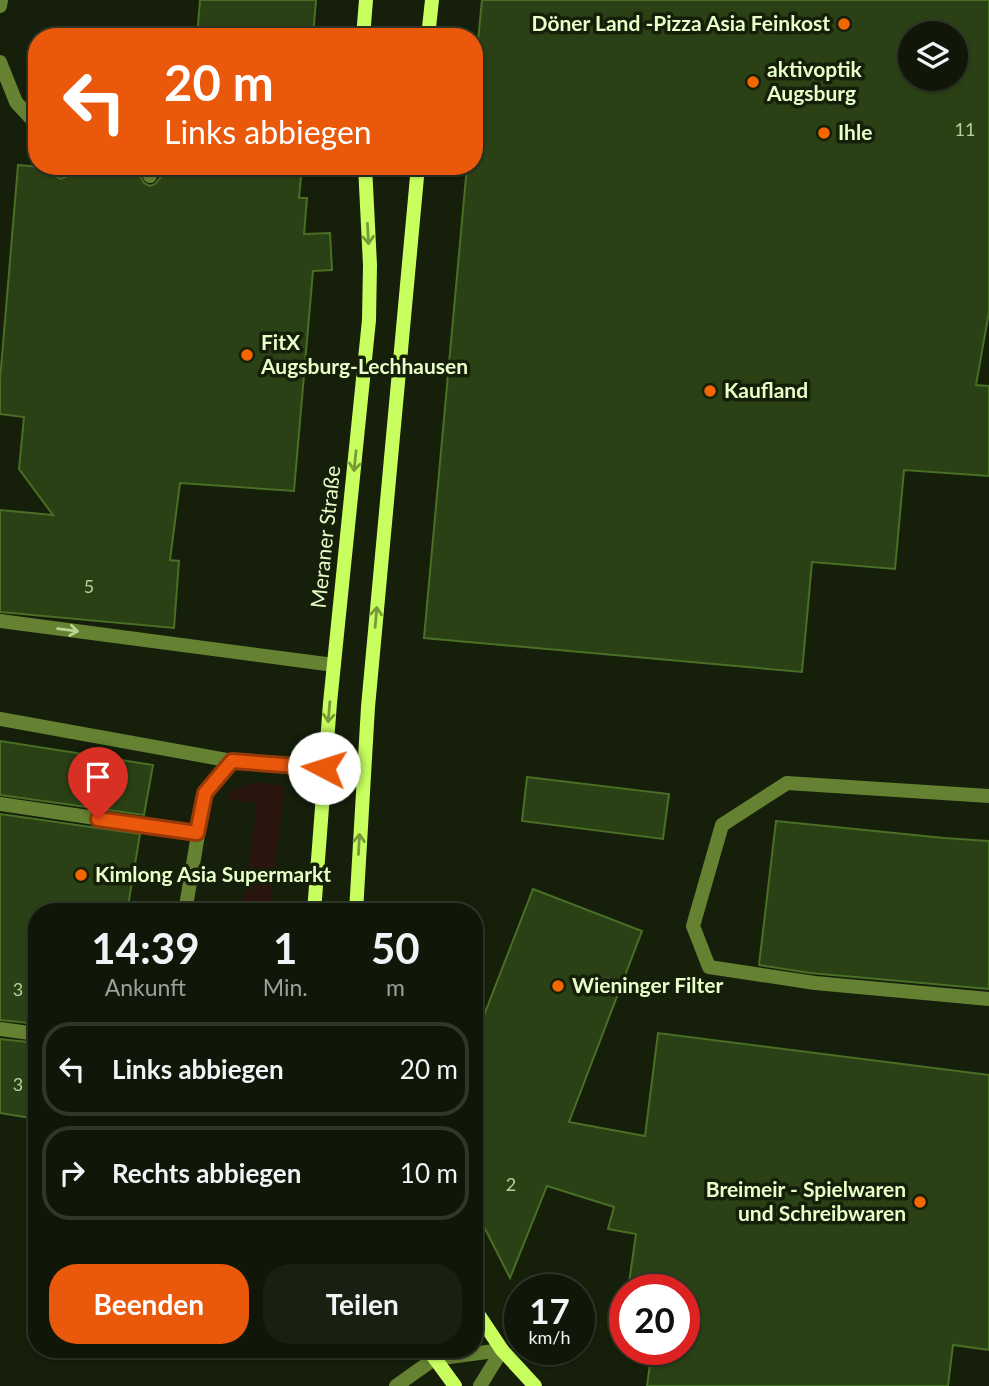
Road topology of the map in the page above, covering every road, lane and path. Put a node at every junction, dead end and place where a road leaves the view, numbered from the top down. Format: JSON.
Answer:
{"nodes":[{"id":1,"x":1,"y":0,"type":"edge"},
{"id":2,"x":366,"y":0,"type":"edge"},
{"id":3,"x":432,"y":0,"type":"edge"},
{"id":4,"x":0,"y":6,"type":"edge"},
{"id":5,"x":364,"y":28,"type":"edge"},
{"id":6,"x":429,"y":28,"type":"edge"},
{"id":7,"x":0,"y":62,"type":"edge"},
{"id":8,"x":28,"y":115,"type":"edge"},
{"id":9,"x":365,"y":175,"type":"edge"},
{"id":10,"x":417,"y":175,"type":"edge"},
{"id":11,"x":0,"y":621,"type":"edge"},
{"id":12,"x":334,"y":666,"type":"junction"},
{"id":13,"x":0,"y":719,"type":"edge"},
{"id":14,"x":232,"y":761,"type":"junction"},
{"id":15,"x":324,"y":768,"type":"junction"},
{"id":16,"x":989,"y":796,"type":"edge"},
{"id":17,"x":0,"y":804,"type":"edge"},
{"id":18,"x":197,"y":833,"type":"junction"},
{"id":19,"x":186,"y":903,"type":"edge"},
{"id":20,"x":315,"y":903,"type":"edge"},
{"id":21,"x":357,"y":903,"type":"edge"},
{"id":22,"x":989,"y":999,"type":"edge"},
{"id":23,"x":0,"y":1029,"type":"edge"},
{"id":24,"x":28,"y":1033,"type":"edge"},
{"id":25,"x":483,"y":1322,"type":"edge"},
{"id":26,"x":502,"y":1350,"type":"junction"},
{"id":27,"x":483,"y":1351,"type":"edge"},
{"id":28,"x":427,"y":1358,"type":"edge"},
{"id":29,"x":434,"y":1358,"type":"edge"},
{"id":30,"x":396,"y":1386,"type":"edge"},
{"id":31,"x":455,"y":1386,"type":"edge"},
{"id":32,"x":480,"y":1386,"type":"edge"},
{"id":33,"x":535,"y":1386,"type":"edge"}],
"edges":[{"from":1,"to":4,"type":"street"},
{"from":2,"to":5,"type":"main road"},
{"from":3,"to":6,"type":"main road"},
{"from":7,"to":8,"type":"street"},
{"from":9,"to":12,"type":"main road","name":"Meraner Straße","one_way":true},
{"from":21,"to":10,"type":"main road","one_way":true},
{"from":11,"to":12,"type":"street","one_way":true},
{"from":12,"to":15,"type":"main road","name":"Meraner Straße","one_way":true},
{"from":13,"to":14,"type":"street"},
{"from":14,"to":15,"type":"street"},
{"from":14,"to":18,"type":"street"},
{"from":15,"to":20,"type":"main road","name":"Meraner Straße"},
{"from":16,"to":22,"type":"street"},
{"from":17,"to":18,"type":"street"},
{"from":18,"to":19,"type":"street"},
{"from":23,"to":24,"type":"street"},
{"from":25,"to":26,"type":"main road"},
{"from":26,"to":27,"type":"street"},
{"from":26,"to":32,"type":"street"},
{"from":26,"to":33,"type":"main road"},
{"from":28,"to":30,"type":"street"},
{"from":29,"to":31,"type":"main road"}]}
